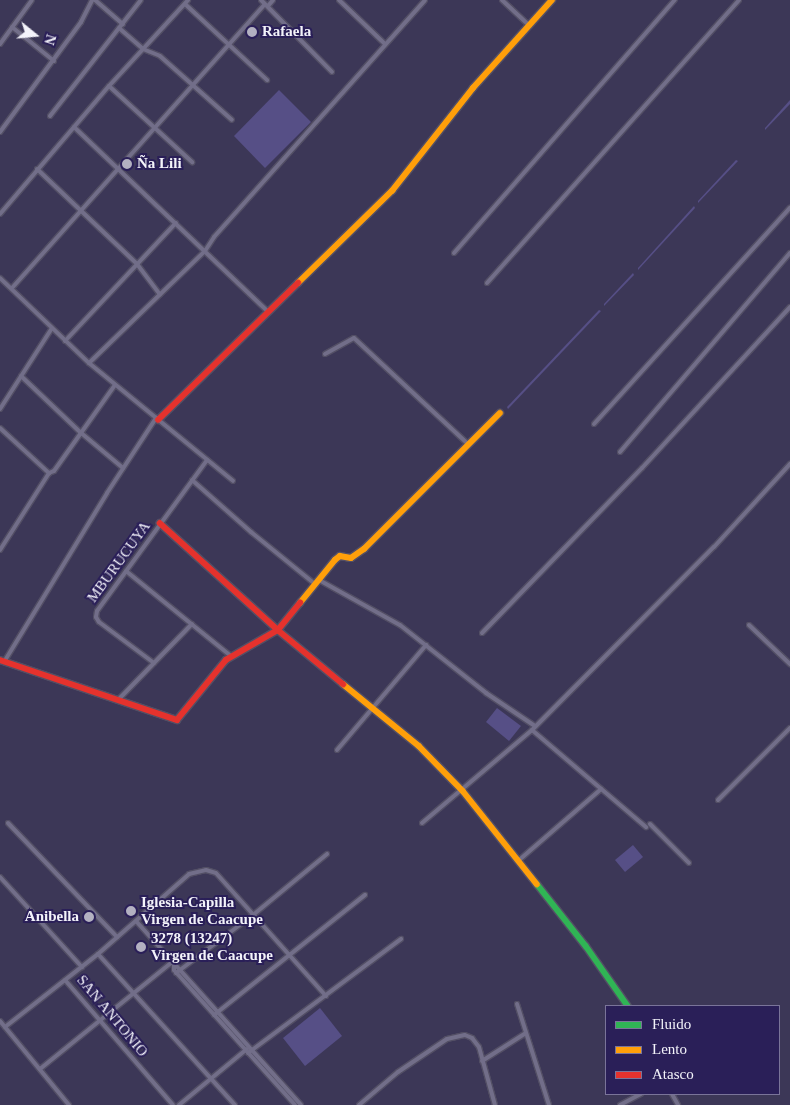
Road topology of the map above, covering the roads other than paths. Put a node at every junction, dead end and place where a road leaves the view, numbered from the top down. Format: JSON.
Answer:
{"nodes":[{"id":1,"x":32,"y":0,"type":"edge"},
{"id":2,"x":94,"y":0,"type":"edge"},
{"id":3,"x":141,"y":0,"type":"edge"},
{"id":4,"x":261,"y":0,"type":"edge"},
{"id":5,"x":273,"y":0,"type":"edge"},
{"id":6,"x":339,"y":0,"type":"edge"},
{"id":7,"x":415,"y":0,"type":"edge"},
{"id":8,"x":425,"y":0,"type":"edge"},
{"id":9,"x":502,"y":0,"type":"edge"},
{"id":10,"x":552,"y":0,"type":"edge"},
{"id":11,"x":675,"y":0,"type":"edge"},
{"id":12,"x":739,"y":0,"type":"edge"},
{"id":13,"x":186,"y":2,"type":"edge"},
{"id":14,"x":266,"y":5,"type":"junction"},
{"id":15,"x":420,"y":5,"type":"junction"},
{"id":16,"x":123,"y":24,"type":"junction"},
{"id":17,"x":530,"y":26,"type":"junction"},
{"id":18,"x":12,"y":27,"type":"junction"},
{"id":19,"x":119,"y":28,"type":"junction"},
{"id":20,"x":0,"y":44,"type":"edge"},
{"id":21,"x":385,"y":44,"type":"junction"},
{"id":22,"x":229,"y":45,"type":"junction"},
{"id":23,"x":143,"y":49,"type":"junction"},
{"id":24,"x":54,"y":61,"type":"junction"},
{"id":25,"x":332,"y":72,"type":"dead end"},
{"id":26,"x":267,"y":80,"type":"dead end"},
{"id":27,"x":109,"y":86,"type":"junction"},
{"id":28,"x":192,"y":86,"type":"junction"},
{"id":29,"x":50,"y":116,"type":"dead end"},
{"id":30,"x":232,"y":120,"type":"dead end"},
{"id":31,"x":74,"y":127,"type":"junction"},
{"id":32,"x":155,"y":128,"type":"junction"},
{"id":33,"x":0,"y":132,"type":"edge"},
{"id":34,"x":192,"y":162,"type":"dead end"},
{"id":35,"x":37,"y":169,"type":"junction"},
{"id":36,"x":118,"y":169,"type":"junction"},
{"id":37,"x":790,"y":208,"type":"edge"},
{"id":38,"x":80,"y":211,"type":"junction"},
{"id":39,"x":0,"y":214,"type":"edge"},
{"id":40,"x":176,"y":223,"type":"junction"},
{"id":41,"x":205,"y":251,"type":"junction"},
{"id":42,"x":454,"y":253,"type":"dead end"},
{"id":43,"x":790,"y":253,"type":"edge"},
{"id":44,"x":137,"y":264,"type":"junction"},
{"id":45,"x":0,"y":278,"type":"edge"},
{"id":46,"x":487,"y":283,"type":"dead end"},
{"id":47,"x":12,"y":288,"type":"junction"},
{"id":48,"x":160,"y":294,"type":"junction"},
{"id":49,"x":790,"y":307,"type":"edge"},
{"id":50,"x":268,"y":312,"type":"junction"},
{"id":51,"x":52,"y":328,"type":"junction"},
{"id":52,"x":65,"y":341,"type":"junction"},
{"id":53,"x":325,"y":354,"type":"dead end"},
{"id":54,"x":89,"y":363,"type":"junction"},
{"id":55,"x":21,"y":376,"type":"junction"},
{"id":56,"x":114,"y":385,"type":"junction"},
{"id":57,"x":0,"y":408,"type":"edge"},
{"id":58,"x":500,"y":413,"type":"dead end"},
{"id":59,"x":157,"y":419,"type":"junction"},
{"id":60,"x":594,"y":424,"type":"dead end"},
{"id":61,"x":0,"y":428,"type":"edge"},
{"id":62,"x":80,"y":432,"type":"junction"},
{"id":63,"x":468,"y":444,"type":"junction"},
{"id":64,"x":620,"y":452,"type":"dead end"},
{"id":65,"x":207,"y":460,"type":"junction"},
{"id":66,"x":790,"y":464,"type":"edge"},
{"id":67,"x":123,"y":468,"type":"junction"},
{"id":68,"x":49,"y":473,"type":"junction"},
{"id":69,"x":192,"y":480,"type":"junction"},
{"id":70,"x":234,"y":481,"type":"dead end"},
{"id":71,"x":160,"y":524,"type":"junction"},
{"id":72,"x":0,"y":550,"type":"edge"},
{"id":73,"x":126,"y":571,"type":"junction"},
{"id":74,"x":317,"y":582,"type":"junction"},
{"id":75,"x":192,"y":624,"type":"junction"},
{"id":76,"x":749,"y":625,"type":"dead end"},
{"id":77,"x":278,"y":630,"type":"junction"},
{"id":78,"x":482,"y":633,"type":"dead end"},
{"id":79,"x":426,"y":645,"type":"junction"},
{"id":80,"x":231,"y":656,"type":"junction"},
{"id":81,"x":2,"y":661,"type":"edge"},
{"id":82,"x":154,"y":663,"type":"junction"},
{"id":83,"x":790,"y":664,"type":"edge"},
{"id":84,"x":118,"y":700,"type":"junction"},
{"id":85,"x":372,"y":708,"type":"junction"},
{"id":86,"x":533,"y":728,"type":"junction"},
{"id":87,"x":790,"y":728,"type":"edge"},
{"id":88,"x":337,"y":750,"type":"dead end"},
{"id":89,"x":601,"y":789,"type":"junction"},
{"id":90,"x":462,"y":791,"type":"junction"},
{"id":91,"x":718,"y":800,"type":"dead end"},
{"id":92,"x":8,"y":823,"type":"dead end"},
{"id":93,"x":422,"y":823,"type":"dead end"},
{"id":94,"x":650,"y":824,"type":"dead end"},
{"id":95,"x":646,"y":827,"type":"dead end"},
{"id":96,"x":327,"y":854,"type":"dead end"},
{"id":97,"x":518,"y":861,"type":"junction"},
{"id":98,"x":689,"y":863,"type":"dead end"},
{"id":99,"x":0,"y":877,"type":"edge"},
{"id":100,"x":365,"y":894,"type":"dead end"},
{"id":101,"x":253,"y":915,"type":"junction"},
{"id":102,"x":136,"y":922,"type":"junction"},
{"id":103,"x":117,"y":937,"type":"junction"},
{"id":104,"x":401,"y":939,"type":"dead end"},
{"id":105,"x":98,"y":954,"type":"junction"},
{"id":106,"x":289,"y":955,"type":"junction"},
{"id":107,"x":173,"y":963,"type":"junction"},
{"id":108,"x":82,"y":967,"type":"junction"},
{"id":109,"x":178,"y":972,"type":"junction"},
{"id":110,"x":65,"y":980,"type":"junction"},
{"id":111,"x":133,"y":993,"type":"junction"},
{"id":112,"x":326,"y":996,"type":"junction"},
{"id":113,"x":517,"y":1004,"type":"dead end"},
{"id":114,"x":627,"y":1005,"type":"edge"},
{"id":115,"x":215,"y":1013,"type":"junction"},
{"id":116,"x":0,"y":1020,"type":"edge"},
{"id":117,"x":98,"y":1020,"type":"junction"},
{"id":118,"x":5,"y":1027,"type":"junction"},
{"id":119,"x":526,"y":1033,"type":"junction"},
{"id":120,"x":248,"y":1050,"type":"junction"},
{"id":121,"x":482,"y":1061,"type":"junction"},
{"id":122,"x":40,"y":1069,"type":"junction"},
{"id":123,"x":211,"y":1079,"type":"junction"},
{"id":124,"x":639,"y":1095,"type":"edge"},
{"id":125,"x":69,"y":1105,"type":"edge"},
{"id":126,"x":173,"y":1105,"type":"edge"},
{"id":127,"x":179,"y":1105,"type":"edge"},
{"id":128,"x":235,"y":1105,"type":"edge"},
{"id":129,"x":295,"y":1105,"type":"edge"},
{"id":130,"x":301,"y":1105,"type":"edge"},
{"id":131,"x":359,"y":1105,"type":"edge"},
{"id":132,"x":495,"y":1105,"type":"edge"},
{"id":133,"x":549,"y":1105,"type":"edge"},
{"id":134,"x":620,"y":1105,"type":"edge"}],
"edges":[{"from":1,"to":18,"type":"street"},
{"from":2,"to":16,"type":"street"},
{"from":2,"to":24,"type":"street"},
{"from":3,"to":16,"type":"street"},
{"from":4,"to":14,"type":"street"},
{"from":5,"to":14,"type":"street"},
{"from":6,"to":21,"type":"street"},
{"from":7,"to":15,"type":"street"},
{"from":8,"to":15,"type":"street"},
{"from":9,"to":17,"type":"street"},
{"from":10,"to":17,"type":"street"},
{"from":11,"to":42,"type":"street"},
{"from":12,"to":46,"type":"street"},
{"from":13,"to":22,"type":"street"},
{"from":13,"to":23,"type":"street"},
{"from":14,"to":22,"type":"street"},
{"from":14,"to":25,"type":"street"},
{"from":15,"to":21,"type":"street"},
{"from":16,"to":19,"type":"street"},
{"from":17,"to":50,"type":"street"},
{"from":18,"to":20,"type":"street"},
{"from":18,"to":24,"type":"street"},
{"from":19,"to":23,"type":"street"},
{"from":19,"to":29,"type":"street"},
{"from":21,"to":41,"type":"street"},
{"from":22,"to":26,"type":"street"},
{"from":22,"to":28,"type":"street"},
{"from":23,"to":27,"type":"street"},
{"from":23,"to":28,"type":"street"},
{"from":24,"to":33,"type":"street"},
{"from":27,"to":31,"type":"street"},
{"from":27,"to":32,"type":"street"},
{"from":28,"to":30,"type":"street"},
{"from":28,"to":32,"type":"street"},
{"from":31,"to":35,"type":"street"},
{"from":31,"to":36,"type":"street"},
{"from":32,"to":34,"type":"street"},
{"from":32,"to":36,"type":"street"},
{"from":35,"to":38,"type":"street"},
{"from":35,"to":39,"type":"street"},
{"from":36,"to":38,"type":"street"},
{"from":36,"to":40,"type":"street"},
{"from":37,"to":60,"type":"street"},
{"from":38,"to":44,"type":"street"},
{"from":38,"to":47,"type":"street"},
{"from":40,"to":41,"type":"street"},
{"from":40,"to":44,"type":"street"},
{"from":41,"to":48,"type":"street"},
{"from":41,"to":50,"type":"street"},
{"from":43,"to":64,"type":"street"},
{"from":44,"to":48,"type":"street"},
{"from":44,"to":52,"type":"street"},
{"from":45,"to":47,"type":"street"},
{"from":47,"to":51,"type":"street"},
{"from":48,"to":54,"type":"street"},
{"from":49,"to":78,"type":"street"},
{"from":50,"to":59,"type":"street"},
{"from":51,"to":52,"type":"street"},
{"from":51,"to":55,"type":"street"},
{"from":52,"to":54,"type":"street"},
{"from":53,"to":63,"type":"street"},
{"from":54,"to":56,"type":"street"},
{"from":55,"to":57,"type":"street"},
{"from":55,"to":62,"type":"street"},
{"from":56,"to":59,"type":"street"},
{"from":56,"to":62,"type":"street"},
{"from":58,"to":63,"type":"street"},
{"from":59,"to":65,"type":"street"},
{"from":59,"to":67,"type":"street"},
{"from":61,"to":68,"type":"street"},
{"from":62,"to":67,"type":"street"},
{"from":62,"to":68,"type":"street"},
{"from":63,"to":74,"type":"street"},
{"from":65,"to":69,"type":"street","name":"MBURUCUYA"},
{"from":65,"to":70,"type":"street"},
{"from":66,"to":86,"type":"street"},
{"from":67,"to":81,"type":"street"},
{"from":68,"to":72,"type":"street"},
{"from":69,"to":71,"type":"street","name":"MBURUCUYA"},
{"from":69,"to":74,"type":"street"},
{"from":71,"to":73,"type":"street","name":"MBURUCUYA"},
{"from":71,"to":77,"type":"street"},
{"from":73,"to":75,"type":"street"},
{"from":73,"to":82,"type":"street","name":"MBURUCUYA"},
{"from":74,"to":77,"type":"street"},
{"from":74,"to":79,"type":"street"},
{"from":75,"to":80,"type":"street"},
{"from":75,"to":82,"type":"street"},
{"from":76,"to":83,"type":"street"},
{"from":77,"to":80,"type":"street"},
{"from":77,"to":85,"type":"street"},
{"from":79,"to":85,"type":"street"},
{"from":79,"to":86,"type":"street"},
{"from":80,"to":84,"type":"street"},
{"from":81,"to":84,"type":"street"},
{"from":82,"to":84,"type":"street"},
{"from":85,"to":88,"type":"street"},
{"from":85,"to":90,"type":"street"},
{"from":86,"to":89,"type":"street"},
{"from":86,"to":90,"type":"street"},
{"from":87,"to":91,"type":"street"},
{"from":89,"to":95,"type":"street"},
{"from":89,"to":97,"type":"street"},
{"from":90,"to":93,"type":"street"},
{"from":90,"to":97,"type":"street"},
{"from":92,"to":103,"type":"street"},
{"from":94,"to":98,"type":"street"},
{"from":96,"to":101,"type":"street"},
{"from":97,"to":114,"type":"street"},
{"from":99,"to":108,"type":"street","name":"SAN ANTONIO"},
{"from":100,"to":106,"type":"street"},
{"from":101,"to":102,"type":"street"},
{"from":101,"to":106,"type":"street"},
{"from":101,"to":109,"type":"street"},
{"from":102,"to":103,"type":"street"},
{"from":102,"to":107,"type":"street"},
{"from":103,"to":105,"type":"street"},
{"from":104,"to":112,"type":"street"},
{"from":105,"to":108,"type":"street"},
{"from":105,"to":111,"type":"street"},
{"from":106,"to":112,"type":"street"},
{"from":106,"to":115,"type":"street"},
{"from":107,"to":109,"type":"street"},
{"from":107,"to":111,"type":"street"},
{"from":108,"to":110,"type":"street","name":"SAN ANTONIO"},
{"from":109,"to":115,"type":"street"},
{"from":110,"to":117,"type":"street","name":"SAN ANTONIO"},
{"from":110,"to":118,"type":"street"},
{"from":111,"to":117,"type":"street"},
{"from":111,"to":123,"type":"street"},
{"from":112,"to":120,"type":"street"},
{"from":113,"to":119,"type":"street"},
{"from":115,"to":120,"type":"street"},
{"from":116,"to":118,"type":"street"},
{"from":117,"to":122,"type":"street"},
{"from":117,"to":126,"type":"street","name":"SAN ANTONIO"},
{"from":118,"to":122,"type":"street"},
{"from":119,"to":121,"type":"street"},
{"from":119,"to":133,"type":"street"},
{"from":120,"to":123,"type":"street"},
{"from":120,"to":129,"type":"street"},
{"from":120,"to":130,"type":"street"},
{"from":121,"to":131,"type":"street"},
{"from":121,"to":132,"type":"street"},
{"from":122,"to":125,"type":"street"},
{"from":123,"to":127,"type":"street"},
{"from":123,"to":128,"type":"street"},
{"from":124,"to":134,"type":"street"}]}
